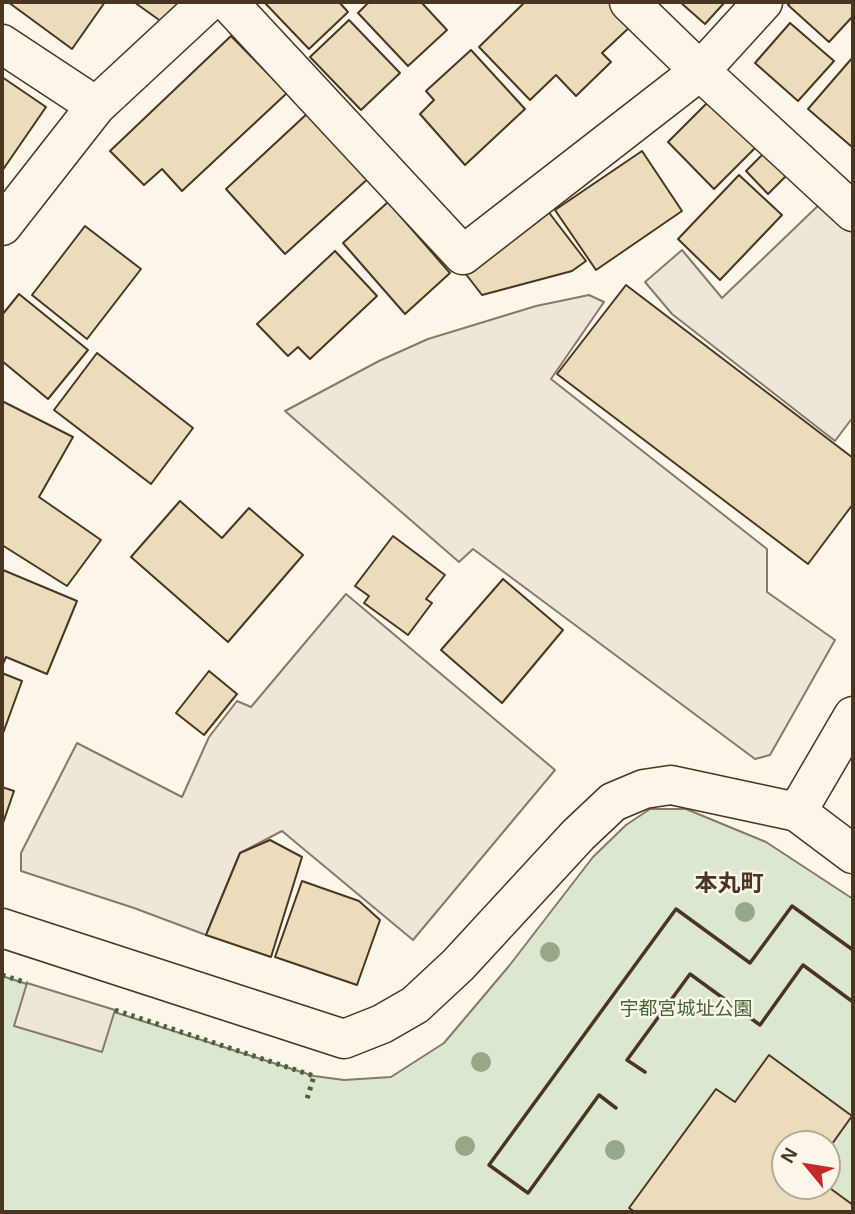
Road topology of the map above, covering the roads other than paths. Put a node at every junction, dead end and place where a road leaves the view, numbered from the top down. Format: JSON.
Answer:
{"nodes":[{"id":1,"x":208,"y":2,"type":"edge"},
{"id":2,"x":228,"y":2,"type":"edge"},
{"id":3,"x":629,"y":2,"type":"edge"},
{"id":4,"x":762,"y":2,"type":"edge"},
{"id":5,"x":2,"y":44,"type":"edge"},
{"id":6,"x":700,"y":71,"type":"junction"},
{"id":7,"x":96,"y":106,"type":"junction"},
{"id":8,"x":853,"y":212,"type":"edge"},
{"id":9,"x":2,"y":226,"type":"edge"},
{"id":10,"x":853,"y":716,"type":"edge"},
{"id":11,"x":797,"y":812,"type":"junction"},
{"id":12,"x":853,"y":854,"type":"edge"},
{"id":13,"x":2,"y":928,"type":"edge"}],
"edges":[{"from":1,"to":7,"type":"street"},
{"from":2,"to":6,"type":"street"},
{"from":3,"to":6,"type":"street"},
{"from":4,"to":6,"type":"street"},
{"from":5,"to":7,"type":"street"},
{"from":6,"to":8,"type":"street"},
{"from":7,"to":9,"type":"street"},
{"from":10,"to":11,"type":"street"},
{"from":11,"to":12,"type":"street"},
{"from":11,"to":13,"type":"street"}]}
